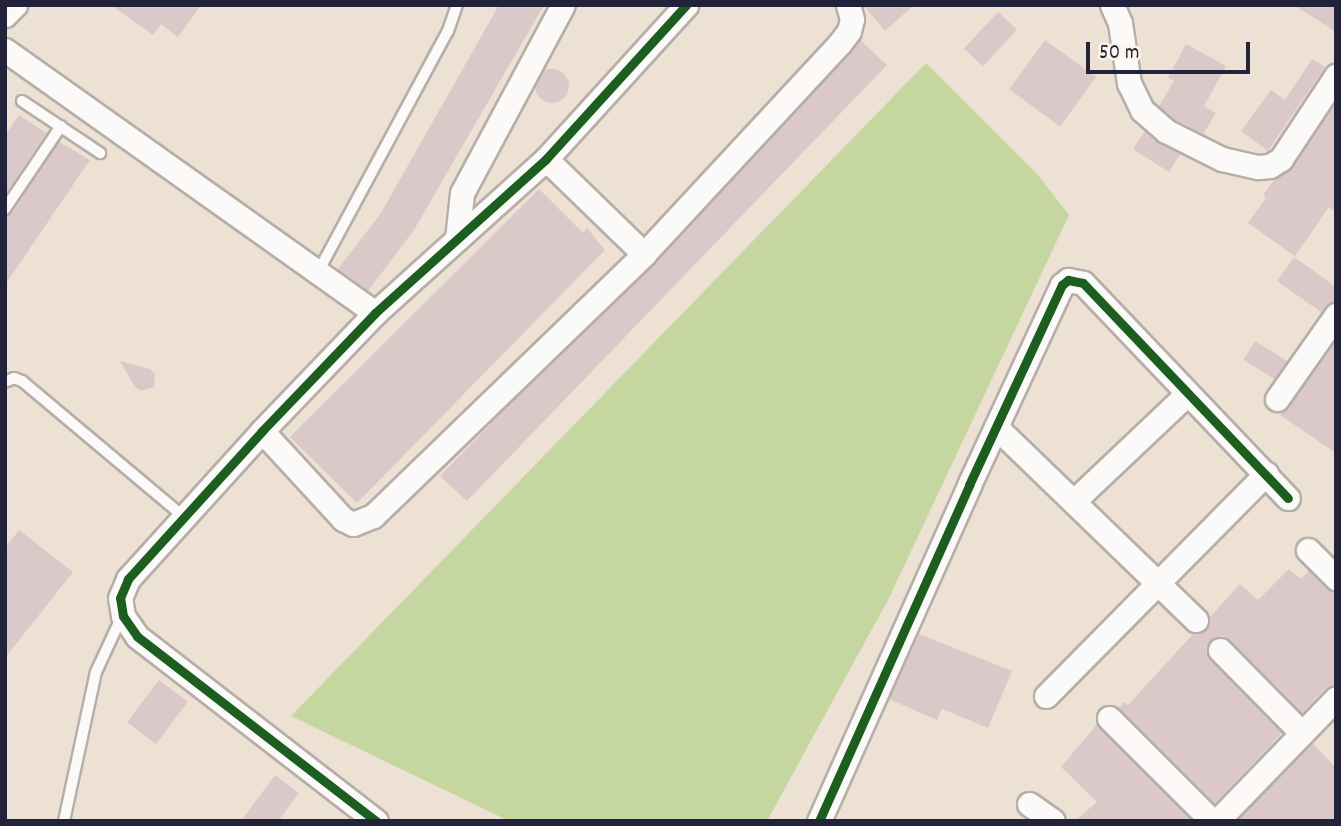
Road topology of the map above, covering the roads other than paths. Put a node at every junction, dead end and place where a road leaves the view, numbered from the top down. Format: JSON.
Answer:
{"nodes":[{"id":1,"x":15,"y":5,"type":"edge"},
{"id":2,"x":457,"y":5,"type":"edge"},
{"id":3,"x":563,"y":5,"type":"edge"},
{"id":4,"x":687,"y":5,"type":"edge"},
{"id":5,"x":848,"y":5,"type":"edge"},
{"id":6,"x":1112,"y":5,"type":"edge"},
{"id":7,"x":5,"y":15,"type":"edge"},
{"id":8,"x":5,"y":50,"type":"edge"},
{"id":9,"x":1336,"y":76,"type":"edge"},
{"id":10,"x":1329,"y":99,"type":"edge"},
{"id":11,"x":22,"y":101,"type":"dead end"},
{"id":12,"x":61,"y":126,"type":"junction"},
{"id":13,"x":100,"y":153,"type":"dead end"},
{"id":14,"x":546,"y":159,"type":"junction"},
{"id":15,"x":5,"y":209,"type":"edge"},
{"id":16,"x":457,"y":239,"type":"junction"},
{"id":17,"x":645,"y":254,"type":"junction"},
{"id":18,"x":318,"y":273,"type":"junction"},
{"id":19,"x":375,"y":313,"type":"junction"},
{"id":20,"x":1336,"y":315,"type":"edge"},
{"id":21,"x":5,"y":382,"type":"edge"},
{"id":22,"x":1187,"y":394,"type":"junction"},
{"id":23,"x":1277,"y":399,"type":"dead end"},
{"id":24,"x":996,"y":427,"type":"junction"},
{"id":25,"x":262,"y":431,"type":"junction"},
{"id":26,"x":1266,"y":474,"type":"junction"},
{"id":27,"x":1288,"y":498,"type":"dead end"},
{"id":28,"x":1075,"y":500,"type":"junction"},
{"id":29,"x":184,"y":517,"type":"junction"},
{"id":30,"x":1308,"y":550,"type":"dead end"},
{"id":31,"x":1336,"y":578,"type":"edge"},
{"id":32,"x":1159,"y":583,"type":"junction"},
{"id":33,"x":122,"y":616,"type":"junction"},
{"id":34,"x":1196,"y":620,"type":"dead end"},
{"id":35,"x":1220,"y":650,"type":"dead end"},
{"id":36,"x":1046,"y":696,"type":"dead end"},
{"id":37,"x":1336,"y":698,"type":"edge"},
{"id":38,"x":1109,"y":718,"type":"dead end"},
{"id":39,"x":1301,"y":732,"type":"junction"},
{"id":40,"x":1029,"y":804,"type":"dead end"},
{"id":41,"x":1223,"y":818,"type":"edge"},
{"id":42,"x":64,"y":821,"type":"edge"},
{"id":43,"x":376,"y":821,"type":"edge"},
{"id":44,"x":819,"y":821,"type":"edge"},
{"id":45,"x":1053,"y":821,"type":"edge"}],
"edges":[{"from":1,"to":7,"type":"street"},
{"from":2,"to":18,"type":"lane"},
{"from":3,"to":16,"type":"street"},
{"from":4,"to":14,"type":"street"},
{"from":5,"to":17,"type":"street"},
{"from":6,"to":10,"type":"street"},
{"from":8,"to":18,"type":"street"},
{"from":9,"to":10,"type":"street"},
{"from":11,"to":12,"type":"lane"},
{"from":12,"to":13,"type":"lane"},
{"from":12,"to":15,"type":"lane"},
{"from":14,"to":16,"type":"street"},
{"from":14,"to":17,"type":"street"},
{"from":16,"to":19,"type":"street"},
{"from":17,"to":25,"type":"street"},
{"from":18,"to":19,"type":"street"},
{"from":19,"to":25,"type":"street"},
{"from":20,"to":23,"type":"street"},
{"from":21,"to":29,"type":"lane"},
{"from":22,"to":24,"type":"street"},
{"from":22,"to":26,"type":"street"},
{"from":22,"to":28,"type":"street"},
{"from":24,"to":28,"type":"street"},
{"from":24,"to":44,"type":"street"},
{"from":25,"to":29,"type":"street"},
{"from":26,"to":27,"type":"street"},
{"from":26,"to":32,"type":"street"},
{"from":28,"to":32,"type":"street"},
{"from":29,"to":33,"type":"street"},
{"from":30,"to":31,"type":"street"},
{"from":32,"to":34,"type":"street"},
{"from":32,"to":36,"type":"street"},
{"from":33,"to":42,"type":"lane"},
{"from":33,"to":43,"type":"street"},
{"from":35,"to":39,"type":"street"},
{"from":37,"to":39,"type":"street"},
{"from":38,"to":41,"type":"street"},
{"from":39,"to":41,"type":"street"},
{"from":40,"to":45,"type":"street"}]}
